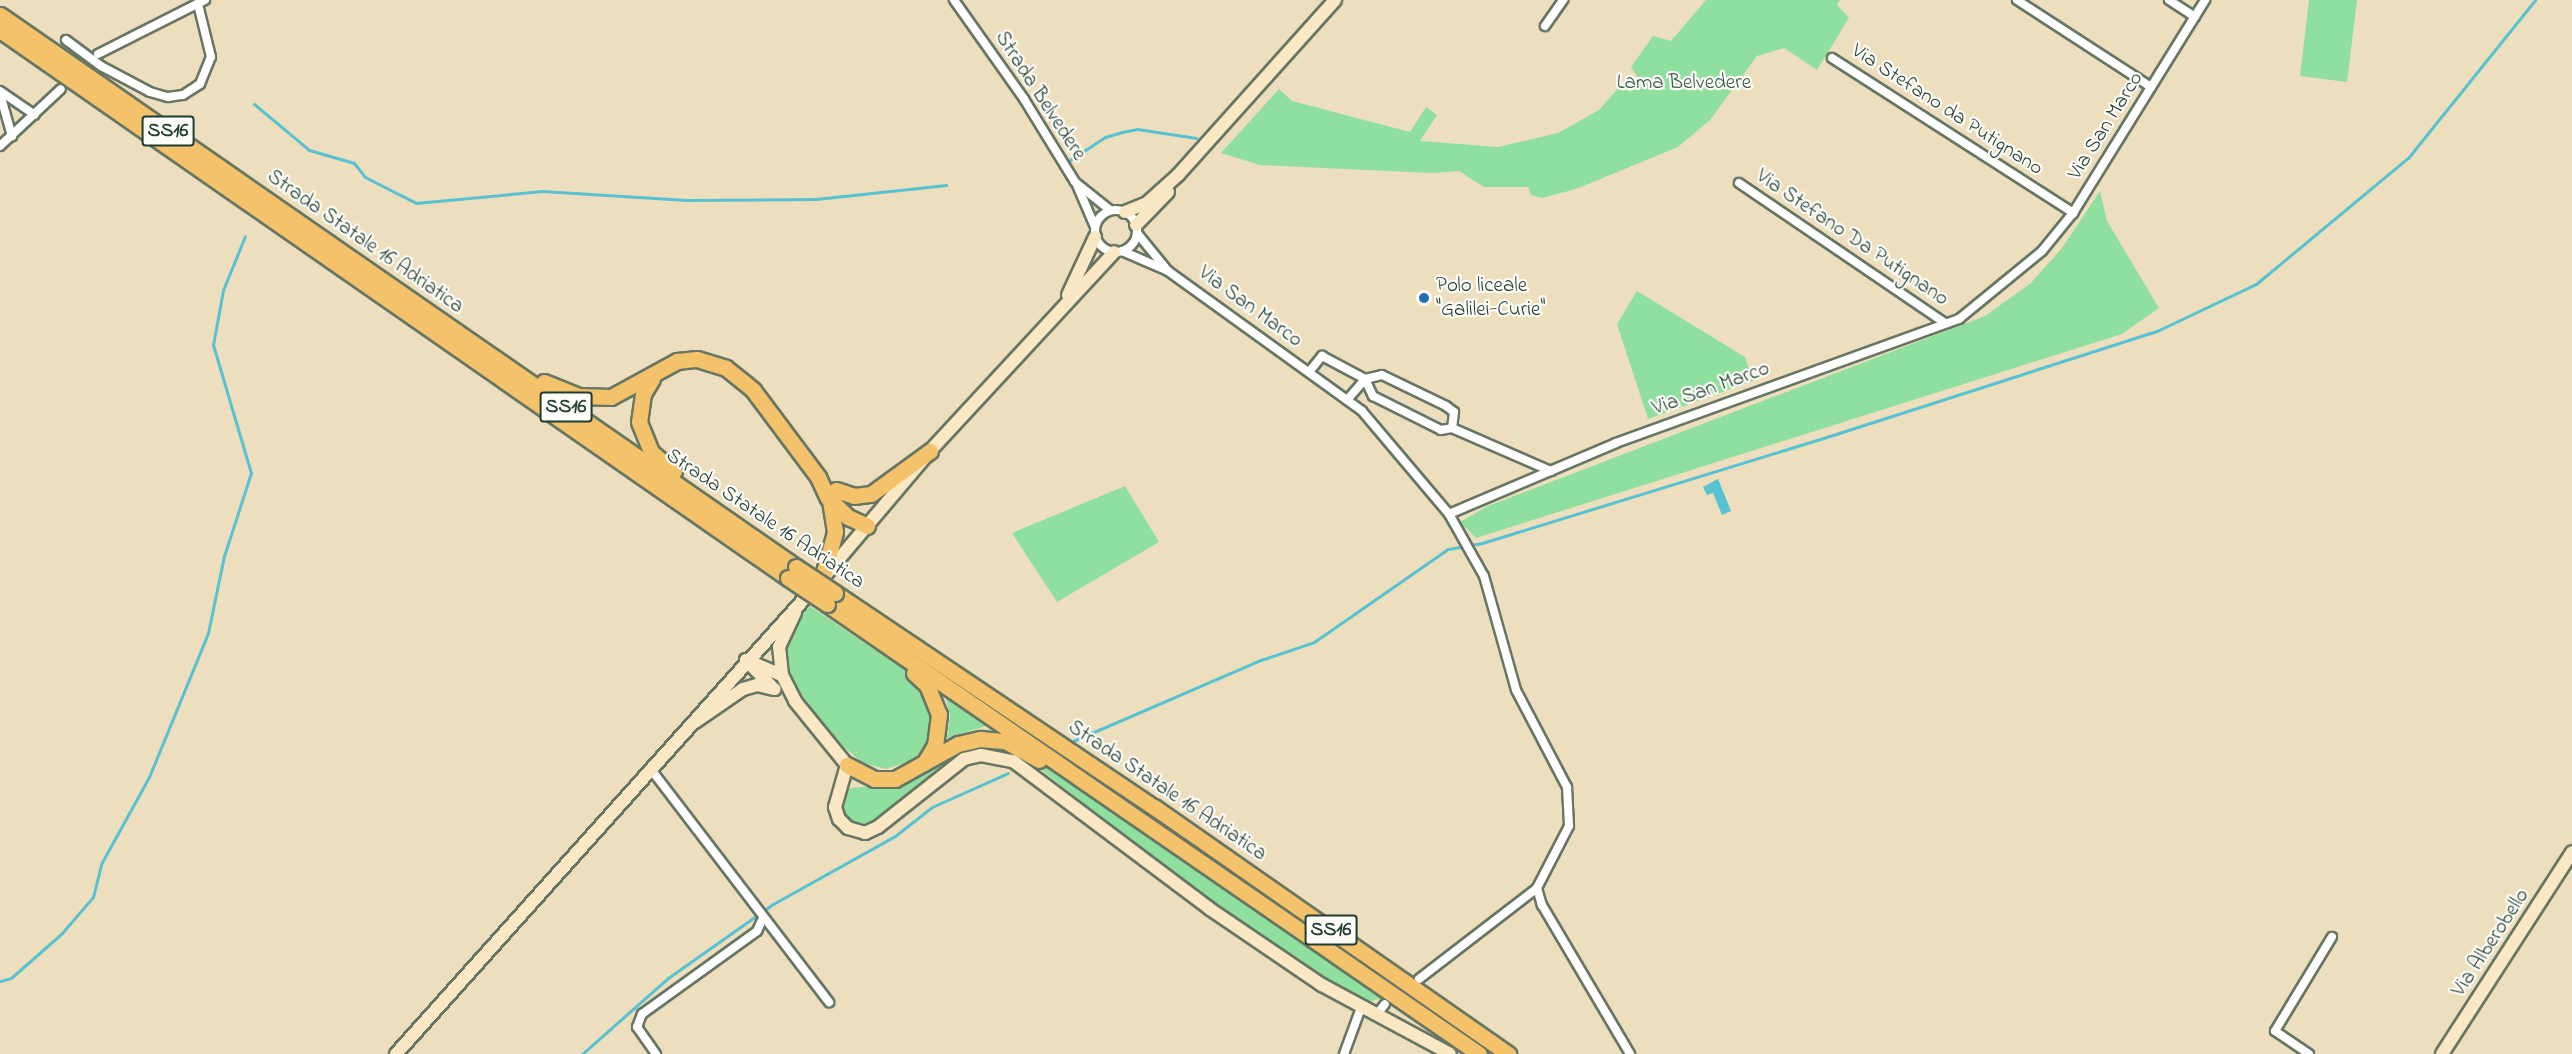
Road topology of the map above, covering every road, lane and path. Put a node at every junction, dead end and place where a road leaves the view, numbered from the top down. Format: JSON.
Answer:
{"nodes":[{"id":1,"x":954,"y":0,"type":"edge"},
{"id":2,"x":1335,"y":0,"type":"edge"},
{"id":3,"x":1563,"y":0,"type":"edge"},
{"id":4,"x":2169,"y":0,"type":"edge"},
{"id":5,"x":2205,"y":0,"type":"edge"},
{"id":6,"x":201,"y":2,"type":"edge"},
{"id":7,"x":2023,"y":2,"type":"edge"},
{"id":8,"x":0,"y":15,"type":"edge"},
{"id":9,"x":2195,"y":17,"type":"junction"},
{"id":10,"x":1545,"y":26,"type":"dead end"},
{"id":11,"x":0,"y":30,"type":"edge"},
{"id":12,"x":66,"y":40,"type":"dead end"},
{"id":13,"x":98,"y":54,"type":"dead end"},
{"id":14,"x":1832,"y":58,"type":"dead end"},
{"id":15,"x":2151,"y":87,"type":"junction"},
{"id":16,"x":61,"y":89,"type":"dead end"},
{"id":17,"x":0,"y":92,"type":"edge"},
{"id":18,"x":133,"y":107,"type":"junction"},
{"id":19,"x":34,"y":115,"type":"junction"},
{"id":20,"x":12,"y":136,"type":"junction"},
{"id":21,"x":0,"y":146,"type":"edge"},
{"id":22,"x":1178,"y":175,"type":"junction"},
{"id":23,"x":1076,"y":182,"type":"junction"},
{"id":24,"x":1739,"y":183,"type":"dead end"},
{"id":25,"x":1110,"y":210,"type":"junction"},
{"id":26,"x":1125,"y":212,"type":"junction"},
{"id":27,"x":2073,"y":213,"type":"junction"},
{"id":28,"x":1136,"y":229,"type":"junction"},
{"id":29,"x":1095,"y":232,"type":"junction"},
{"id":30,"x":1118,"y":251,"type":"junction"},
{"id":31,"x":1168,"y":271,"type":"junction"},
{"id":32,"x":1062,"y":306,"type":"junction"},
{"id":33,"x":1945,"y":323,"type":"junction"},
{"id":34,"x":1309,"y":372,"type":"junction"},
{"id":35,"x":654,"y":376,"type":"junction"},
{"id":36,"x":1365,"y":379,"type":"junction"},
{"id":37,"x":1347,"y":400,"type":"junction"},
{"id":38,"x":1452,"y":428,"type":"junction"},
{"id":39,"x":930,"y":451,"type":"junction"},
{"id":40,"x":1551,"y":471,"type":"junction"},
{"id":41,"x":832,"y":494,"type":"junction"},
{"id":42,"x":1449,"y":514,"type":"junction"},
{"id":43,"x":867,"y":526,"type":"junction"},
{"id":44,"x":792,"y":572,"type":"junction"},
{"id":45,"x":822,"y":579,"type":"junction"},
{"id":46,"x":831,"y":598,"type":"junction"},
{"id":47,"x":797,"y":605,"type":"junction"},
{"id":48,"x":746,"y":660,"type":"junction"},
{"id":49,"x":782,"y":675,"type":"junction"},
{"id":50,"x":775,"y":689,"type":"junction"},
{"id":51,"x":795,"y":701,"type":"junction"},
{"id":52,"x":686,"y":728,"type":"junction"},
{"id":53,"x":847,"y":765,"type":"junction"},
{"id":54,"x":923,"y":766,"type":"junction"},
{"id":55,"x":650,"y":768,"type":"junction"},
{"id":56,"x":2572,"y":852,"type":"edge"},
{"id":57,"x":1537,"y":888,"type":"junction"},
{"id":58,"x":1251,"y":895,"type":"junction"},
{"id":59,"x":763,"y":918,"type":"junction"},
{"id":60,"x":2332,"y":937,"type":"dead end"},
{"id":61,"x":1419,"y":980,"type":"dead end"},
{"id":62,"x":829,"y":1002,"type":"dead end"},
{"id":63,"x":1362,"y":1005,"type":"junction"},
{"id":64,"x":396,"y":1054,"type":"edge"},
{"id":65,"x":656,"y":1054,"type":"edge"},
{"id":66,"x":1344,"y":1054,"type":"edge"},
{"id":67,"x":1450,"y":1054,"type":"edge"},
{"id":68,"x":1479,"y":1054,"type":"edge"},
{"id":69,"x":1508,"y":1054,"type":"edge"},
{"id":70,"x":1630,"y":1054,"type":"edge"},
{"id":71,"x":2309,"y":1054,"type":"edge"},
{"id":72,"x":2442,"y":1054,"type":"edge"}],
"edges":[{"from":1,"to":23,"type":"street","name":"Strada Belvedere"},
{"from":2,"to":22,"type":"main road"},
{"from":3,"to":10,"type":"street"},
{"from":4,"to":9,"type":"street"},
{"from":5,"to":9,"type":"street","name":"Via San Marco"},
{"from":6,"to":12,"type":"street"},
{"from":6,"to":13,"type":"street"},
{"from":7,"to":15,"type":"street"},
{"from":8,"to":18,"type":"highway","name":"Strada Statale 16 Adriatica","number":"SS16"},
{"from":9,"to":15,"type":"street","name":"Via San Marco"},
{"from":11,"to":44,"type":"highway","name":"Strada Statale 16 Adriatica","number":"SS16"},
{"from":14,"to":27,"type":"street","name":"Via Stefano da Putignano"},
{"from":15,"to":27,"type":"street","name":"Via San Marco"},
{"from":16,"to":19,"type":"street"},
{"from":17,"to":19,"type":"street"},
{"from":17,"to":20,"type":"street"},
{"from":18,"to":35,"type":"highway"},
{"from":18,"to":44,"type":"highway","name":"Strada Statale 16 Adriatica","number":"SS16"},
{"from":19,"to":20,"type":"street"},
{"from":20,"to":21,"type":"street"},
{"from":22,"to":26,"type":"main road"},
{"from":22,"to":28,"type":"main road"},
{"from":23,"to":25,"type":"street"},
{"from":23,"to":29,"type":"street"},
{"from":24,"to":33,"type":"street","name":"Via Stefano Da Putignano"},
{"from":25,"to":26,"type":"street"},
{"from":25,"to":29,"type":"street"},
{"from":26,"to":28,"type":"street"},
{"from":27,"to":33,"type":"street","name":"Via San Marco"},
{"from":28,"to":30,"type":"street"},
{"from":28,"to":31,"type":"street"},
{"from":29,"to":30,"type":"street"},
{"from":29,"to":32,"type":"main road"},
{"from":30,"to":31,"type":"street"},
{"from":30,"to":32,"type":"main road"},
{"from":31,"to":34,"type":"street","name":"Via San Marco"},
{"from":32,"to":39,"type":"main road"},
{"from":33,"to":40,"type":"street","name":"Via San Marco"},
{"from":34,"to":36,"type":"street"},
{"from":34,"to":37,"type":"street","name":"Via San Marco"},
{"from":35,"to":41,"type":"highway"},
{"from":35,"to":44,"type":"highway"},
{"from":36,"to":37,"type":"street"},
{"from":36,"to":38,"type":"street"},
{"from":36,"to":38,"type":"street"},
{"from":37,"to":42,"type":"street","name":"Via San Marco"},
{"from":38,"to":40,"type":"street"},
{"from":39,"to":41,"type":"highway"},
{"from":39,"to":43,"type":"main road"},
{"from":40,"to":42,"type":"street","name":"Via San Marco"},
{"from":41,"to":43,"type":"highway"},
{"from":41,"to":45,"type":"highway"},
{"from":42,"to":57,"type":"street"},
{"from":43,"to":45,"type":"main road"},
{"from":44,"to":46,"type":"highway","name":"Strada Statale 16 Adriatica","number":"SS16","bridge":true},
{"from":44,"to":46,"type":"highway"},
{"from":45,"to":47,"type":"main road"},
{"from":46,"to":54,"type":"highway"},
{"from":46,"to":58,"type":"highway","name":"Strada Statale 16 Adriatica","number":"SS16"},
{"from":46,"to":69,"type":"highway","name":"Strada Statale 16 Adriatica","number":"SS16"},
{"from":47,"to":48,"type":"main road"},
{"from":47,"to":49,"type":"main road"},
{"from":48,"to":49,"type":"main road"},
{"from":48,"to":50,"type":"main road"},
{"from":48,"to":52,"type":"main road"},
{"from":49,"to":51,"type":"main road"},
{"from":50,"to":51,"type":"main road"},
{"from":50,"to":52,"type":"main road"},
{"from":51,"to":53,"type":"main road"},
{"from":52,"to":55,"type":"main road"},
{"from":53,"to":54,"type":"highway"},
{"from":53,"to":63,"type":"main road"},
{"from":54,"to":58,"type":"highway"},
{"from":55,"to":59,"type":"street"},
{"from":55,"to":64,"type":"main road"},
{"from":56,"to":72,"type":"main road","name":"Via Alberobello"},
{"from":57,"to":61,"type":"street"},
{"from":57,"to":70,"type":"street"},
{"from":58,"to":68,"type":"highway","name":"Strada Statale 16 Adriatica","number":"SS16"},
{"from":59,"to":62,"type":"street"},
{"from":59,"to":65,"type":"street"},
{"from":60,"to":71,"type":"street"},
{"from":63,"to":66,"type":"street"},
{"from":63,"to":67,"type":"main road"}]}
